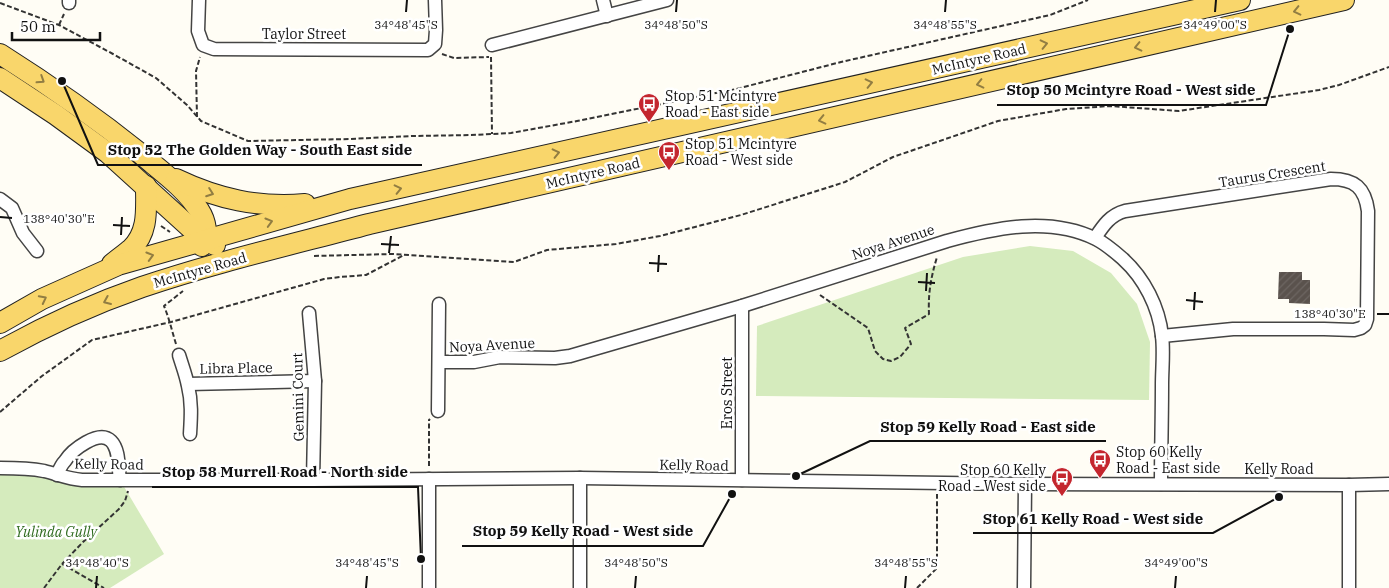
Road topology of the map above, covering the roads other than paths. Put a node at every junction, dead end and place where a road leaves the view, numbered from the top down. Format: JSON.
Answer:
{"nodes":[{"id":1,"x":198,"y":0,"type":"edge"},
{"id":2,"x":435,"y":0,"type":"edge"},
{"id":3,"x":603,"y":0,"type":"edge"},
{"id":4,"x":667,"y":0,"type":"edge"},
{"id":5,"x":1240,"y":0,"type":"edge"},
{"id":6,"x":1344,"y":0,"type":"edge"},
{"id":7,"x":607,"y":16,"type":"junction"},
{"id":8,"x":492,"y":51,"type":"road end"},
{"id":9,"x":0,"y":54,"type":"edge"},
{"id":10,"x":0,"y":78,"type":"edge"},
{"id":11,"x":165,"y":174,"type":"junction"},
{"id":12,"x":146,"y":186,"type":"junction"},
{"id":13,"x":0,"y":199,"type":"edge"},
{"id":14,"x":350,"y":199,"type":"junction"},
{"id":15,"x":369,"y":224,"type":"junction"},
{"id":16,"x":1095,"y":238,"type":"junction"},
{"id":17,"x":205,"y":240,"type":"junction"},
{"id":18,"x":37,"y":252,"type":"dead end"},
{"id":19,"x":104,"y":270,"type":"junction"},
{"id":20,"x":153,"y":284,"type":"junction"},
{"id":21,"x":439,"y":304,"type":"dead end"},
{"id":22,"x":742,"y":306,"type":"junction"},
{"id":23,"x":309,"y":313,"type":"dead end"},
{"id":24,"x":0,"y":323,"type":"edge"},
{"id":25,"x":1162,"y":336,"type":"junction"},
{"id":26,"x":0,"y":351,"type":"edge"},
{"id":27,"x":179,"y":355,"type":"road end"},
{"id":28,"x":439,"y":362,"type":"junction"},
{"id":29,"x":315,"y":381,"type":"junction"},
{"id":30,"x":188,"y":384,"type":"junction"},
{"id":31,"x":438,"y":411,"type":"road end"},
{"id":32,"x":190,"y":434,"type":"dead end"},
{"id":33,"x":0,"y":468,"type":"edge"},
{"id":34,"x":57,"y":475,"type":"junction"},
{"id":35,"x":429,"y":478,"type":"junction"},
{"id":36,"x":580,"y":478,"type":"junction"},
{"id":37,"x":126,"y":480,"type":"junction"},
{"id":38,"x":313,"y":480,"type":"junction"},
{"id":39,"x":742,"y":480,"type":"junction"},
{"id":40,"x":1025,"y":484,"type":"junction"},
{"id":41,"x":1161,"y":484,"type":"junction"},
{"id":42,"x":1389,"y":484,"type":"edge"},
{"id":43,"x":1349,"y":485,"type":"junction"},
{"id":44,"x":429,"y":588,"type":"edge"},
{"id":45,"x":580,"y":588,"type":"edge"},
{"id":46,"x":1024,"y":588,"type":"edge"},
{"id":47,"x":1349,"y":588,"type":"edge"}],
"edges":[{"from":1,"to":2,"type":"street","name":"Taylor Street"},
{"from":3,"to":7,"type":"street"},
{"from":4,"to":7,"type":"street"},
{"from":14,"to":5,"type":"main road","name":"McIntyre Road","one_way":true},
{"from":6,"to":15,"type":"main road","name":"McIntyre Road","one_way":true},
{"from":7,"to":8,"type":"street"},
{"from":9,"to":11,"type":"main road","one_way":true},
{"from":10,"to":12,"type":"main road"},
{"from":11,"to":14,"type":"main road","one_way":true},
{"from":11,"to":17,"type":"main road"},
{"from":12,"to":17,"type":"main road"},
{"from":12,"to":19,"type":"main road"},
{"from":13,"to":18,"type":"street"},
{"from":17,"to":14,"type":"main road","name":"McIntyre Road","one_way":true},
{"from":15,"to":17,"type":"main road"},
{"from":15,"to":20,"type":"main road","name":"McIntyre Road"},
{"from":16,"to":22,"type":"street","name":"Noya Avenue"},
{"from":16,"to":25,"type":"street","name":"Noya Avenue"},
{"from":16,"to":25,"type":"street","name":"Taurus Crescent"},
{"from":19,"to":17,"type":"main road","name":"McIntyre Road","one_way":true},
{"from":17,"to":20,"type":"main road"},
{"from":24,"to":19,"type":"main road","name":"McIntyre Road","one_way":true},
{"from":20,"to":26,"type":"main road","name":"McIntyre Road","one_way":true},
{"from":21,"to":28,"type":"street","name":"Noya Avenue"},
{"from":22,"to":28,"type":"street","name":"Noya Avenue"},
{"from":22,"to":39,"type":"street","name":"Eros Street"},
{"from":23,"to":29,"type":"street","name":"Gemini Court"},
{"from":25,"to":41,"type":"street","name":"Noya Avenue"},
{"from":27,"to":30,"type":"street","name":"Libra Place"},
{"from":28,"to":31,"type":"street","name":"Noya Avenue"},
{"from":29,"to":30,"type":"street","name":"Libra Place"},
{"from":29,"to":38,"type":"street","name":"Gemini Court"},
{"from":30,"to":32,"type":"street","name":"Libra Place"},
{"from":33,"to":34,"type":"street","name":"Kelly Road"},
{"from":34,"to":37,"type":"street","name":"Kelly Road"},
{"from":34,"to":37,"type":"street"},
{"from":35,"to":36,"type":"street","name":"Kelly Road"},
{"from":35,"to":38,"type":"street","name":"Kelly Road"},
{"from":35,"to":44,"type":"street"},
{"from":36,"to":39,"type":"street","name":"Kelly Road"},
{"from":36,"to":45,"type":"street"},
{"from":37,"to":38,"type":"street","name":"Kelly Road"},
{"from":39,"to":40,"type":"street","name":"Kelly Road"},
{"from":40,"to":41,"type":"street","name":"Kelly Road"},
{"from":40,"to":46,"type":"street"},
{"from":41,"to":43,"type":"street","name":"Kelly Road"},
{"from":42,"to":43,"type":"street","name":"Kelly Road"},
{"from":43,"to":47,"type":"street"}]}
